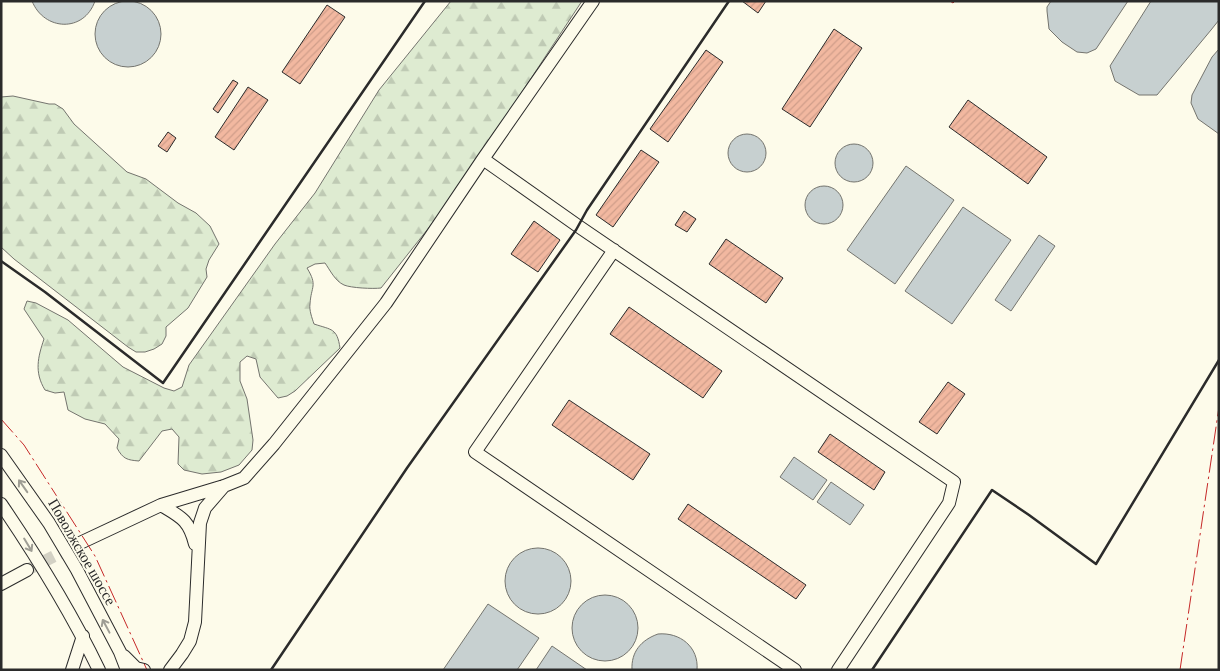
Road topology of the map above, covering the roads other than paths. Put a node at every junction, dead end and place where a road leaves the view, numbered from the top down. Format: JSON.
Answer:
{"nodes":[{"id":1,"x":592,"y":1,"type":"edge"},
{"id":2,"x":483,"y":159,"type":"junction"},
{"id":3,"x":614,"y":250,"type":"junction"},
{"id":4,"x":1,"y":455,"type":"edge"},
{"id":5,"x":224,"y":486,"type":"junction"},
{"id":6,"x":1,"y":504,"type":"edge"},
{"id":7,"x":161,"y":505,"type":"junction"},
{"id":8,"x":80,"y":543,"type":"tunnel mouth"},
{"id":9,"x":198,"y":554,"type":"junction"},
{"id":10,"x":27,"y":570,"type":"tunnel mouth"},
{"id":11,"x":1,"y":584,"type":"edge"},
{"id":12,"x":83,"y":636,"type":"junction"},
{"id":13,"x":120,"y":652,"type":"junction"},
{"id":14,"x":72,"y":670,"type":"edge"},
{"id":15,"x":99,"y":670,"type":"edge"},
{"id":16,"x":127,"y":670,"type":"edge"},
{"id":17,"x":144,"y":670,"type":"edge"},
{"id":18,"x":170,"y":670,"type":"edge"},
{"id":19,"x":795,"y":670,"type":"edge"},
{"id":20,"x":838,"y":670,"type":"edge"}],
"edges":[{"from":1,"to":2,"type":"street"},
{"from":2,"to":3,"type":"street"},
{"from":2,"to":5,"type":"street"},
{"from":3,"to":19,"type":"street"},
{"from":3,"to":20,"type":"street"},
{"from":13,"to":4,"type":"street","name":"Поволжское шоссе","one_way":true},
{"from":5,"to":7,"type":"street"},
{"from":5,"to":9,"type":"street"},
{"from":6,"to":12,"type":"street","one_way":true},
{"from":7,"to":8,"type":"street"},
{"from":7,"to":9,"type":"street"},
{"from":9,"to":18,"type":"street"},
{"from":10,"to":11,"type":"street"},
{"from":12,"to":14,"type":"street"},
{"from":12,"to":15,"type":"street"},
{"from":13,"to":16,"type":"street","name":"Поволжское шоссе"},
{"from":13,"to":17,"type":"street"}]}
